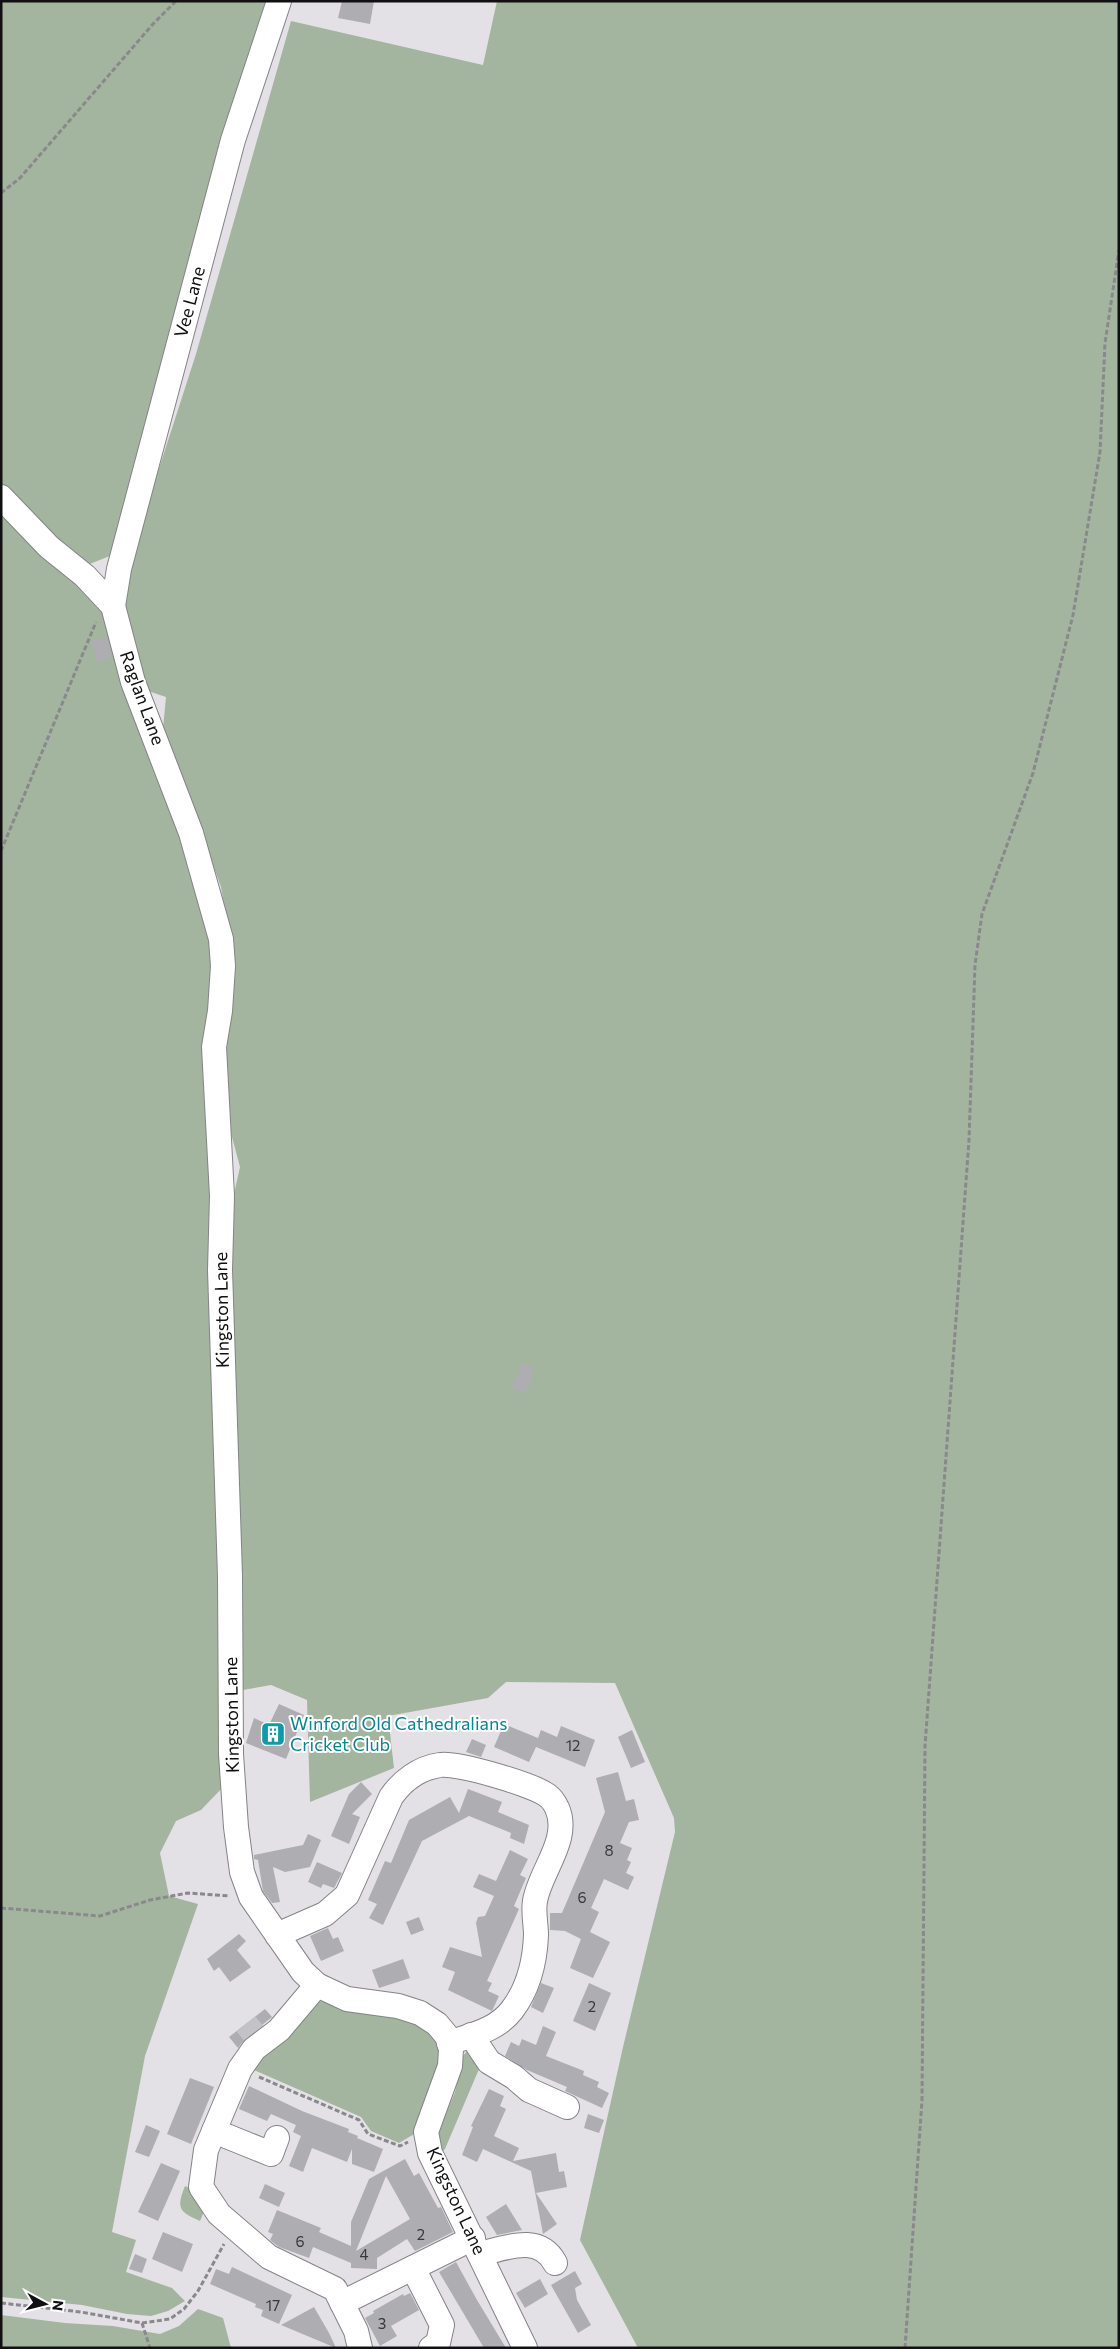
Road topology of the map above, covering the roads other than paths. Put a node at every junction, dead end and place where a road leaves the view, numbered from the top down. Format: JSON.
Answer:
{"nodes":[{"id":1,"x":278,"y":1,"type":"edge"},
{"id":2,"x":1,"y":497,"type":"edge"},
{"id":3,"x":119,"y":568,"type":"junction"},
{"id":4,"x":85,"y":576,"type":"junction"},
{"id":5,"x":110,"y":602,"type":"junction"},
{"id":6,"x":221,"y":939,"type":"joint"},
{"id":7,"x":278,"y":1935,"type":"junction"},
{"id":8,"x":317,"y":1985,"type":"junction"},
{"id":9,"x":472,"y":2035,"type":"junction"},
{"id":10,"x":449,"y":2043,"type":"junction"},
{"id":11,"x":567,"y":2107,"type":"dead end"},
{"id":12,"x":214,"y":2131,"type":"junction"},
{"id":13,"x":277,"y":2138,"type":"dead end"},
{"id":14,"x":476,"y":2246,"type":"junction"},
{"id":15,"x":555,"y":2263,"type":"dead end"},
{"id":16,"x":413,"y":2268,"type":"junction"},
{"id":17,"x":342,"y":2303,"type":"junction"},
{"id":18,"x":360,"y":2348,"type":"edge"},
{"id":19,"x":431,"y":2348,"type":"edge"},
{"id":20,"x":525,"y":2348,"type":"edge"}],
"edges":[{"from":1,"to":3,"type":"street","name":"Vee Lane"},
{"from":2,"to":4,"type":"street","name":"Raglan Lane"},
{"from":3,"to":4,"type":"street"},
{"from":3,"to":5,"type":"street","name":"Vee Lane"},
{"from":4,"to":5,"type":"street","name":"Raglan Lane"},
{"from":5,"to":6,"type":"street","name":"Raglan Lane"},
{"from":6,"to":7,"type":"street","name":"Kingston Lane"},
{"from":7,"to":8,"type":"street","name":"Kingston Lane"},
{"from":7,"to":9,"type":"street"},
{"from":8,"to":10,"type":"street","name":"Kingston Lane"},
{"from":8,"to":12,"type":"street"},
{"from":9,"to":10,"type":"street"},
{"from":9,"to":11,"type":"street"},
{"from":10,"to":14,"type":"street","name":"Kingston Lane"},
{"from":12,"to":13,"type":"street"},
{"from":12,"to":17,"type":"street"},
{"from":14,"to":15,"type":"street"},
{"from":14,"to":16,"type":"street"},
{"from":14,"to":20,"type":"street","name":"Kingston Lane"},
{"from":16,"to":17,"type":"street"},
{"from":16,"to":19,"type":"street"},
{"from":17,"to":18,"type":"street"}]}
